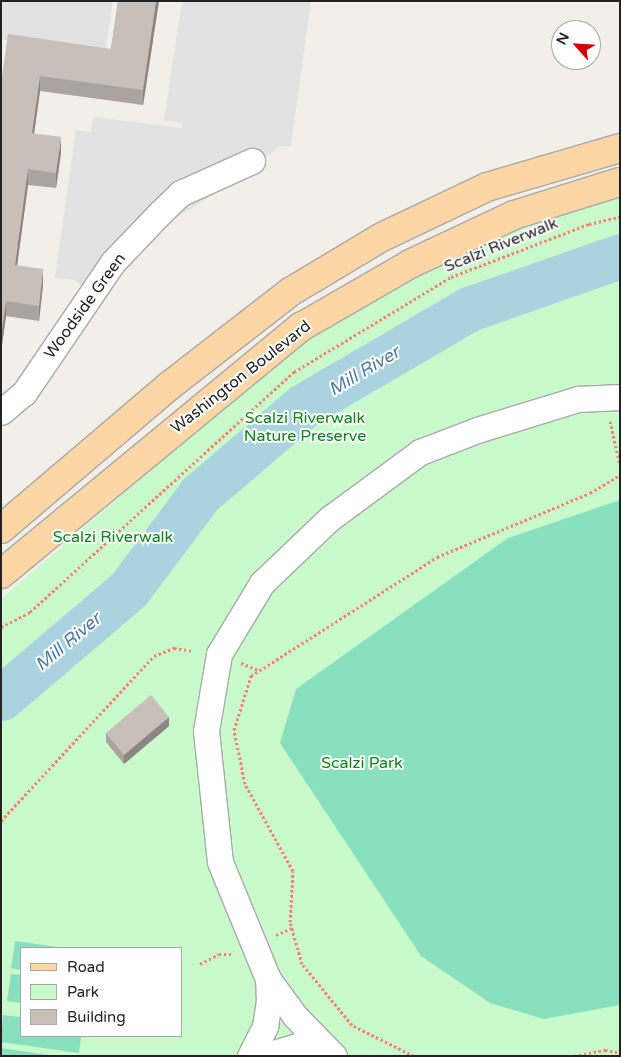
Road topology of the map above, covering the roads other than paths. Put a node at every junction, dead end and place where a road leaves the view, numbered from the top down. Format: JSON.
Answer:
{"nodes":[{"id":1,"x":620,"y":148,"type":"edge"},
{"id":2,"x":252,"y":162,"type":"dead end"},
{"id":3,"x":620,"y":182,"type":"edge"},
{"id":4,"x":612,"y":398,"type":"edge"},
{"id":5,"x":1,"y":412,"type":"edge"},
{"id":6,"x":71,"y":469,"type":"junction"},
{"id":7,"x":1,"y":506,"type":"edge"},
{"id":8,"x":1,"y":529,"type":"edge"},
{"id":9,"x":1,"y":574,"type":"edge"},
{"id":10,"x":268,"y":979,"type":"junction"},
{"id":11,"x":250,"y":1056,"type":"edge"},
{"id":12,"x":263,"y":1056,"type":"edge"},
{"id":13,"x":333,"y":1056,"type":"edge"}],
"edges":[{"from":1,"to":6,"type":"main road"},
{"from":2,"to":5,"type":"lane","name":"Woodside Green"},
{"from":3,"to":9,"type":"main road","name":"Washington Boulevard"},
{"from":4,"to":10,"type":"lane"},
{"from":6,"to":7,"type":"main road"},
{"from":6,"to":8,"type":"main road"},
{"from":10,"to":11,"type":"lane"},
{"from":10,"to":13,"type":"lane"},
{"from":12,"to":13,"type":"lane"}]}
